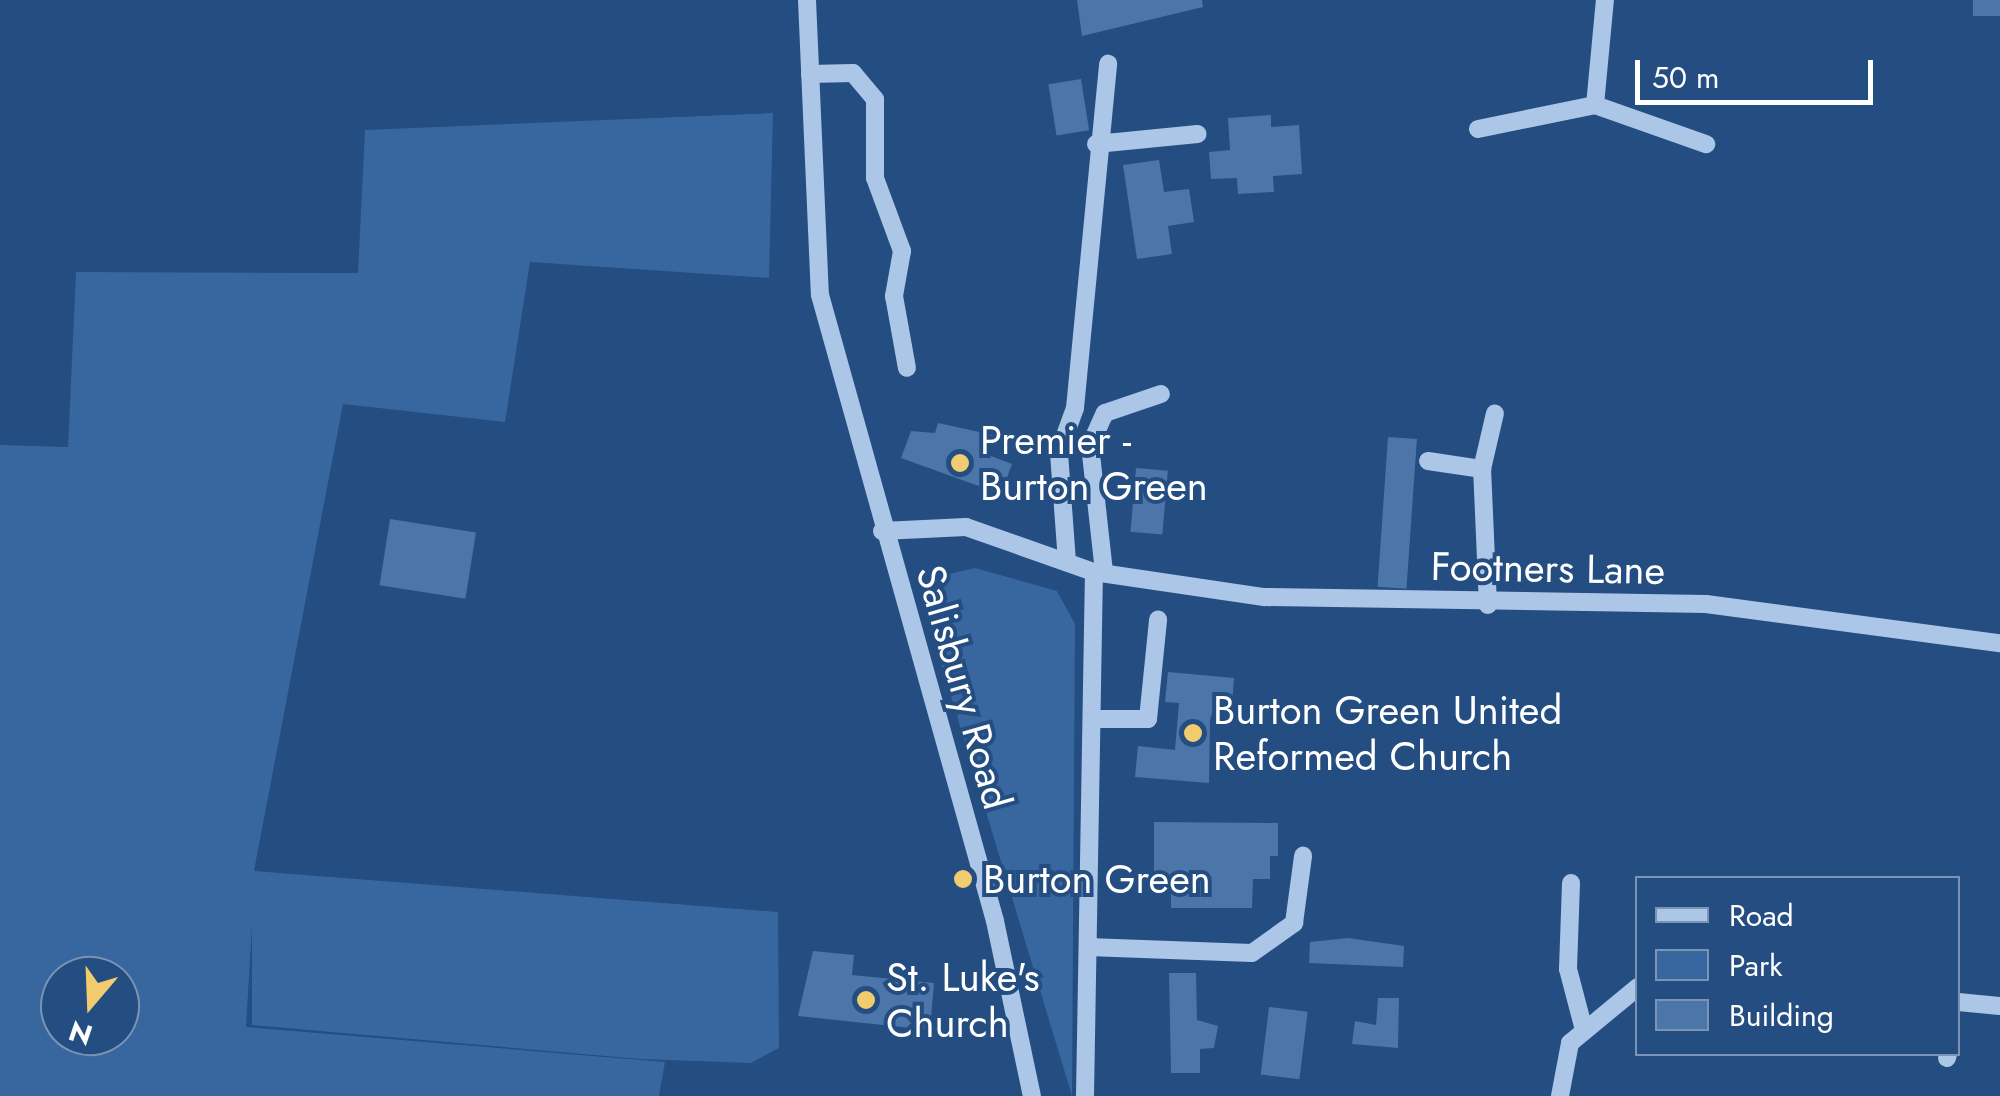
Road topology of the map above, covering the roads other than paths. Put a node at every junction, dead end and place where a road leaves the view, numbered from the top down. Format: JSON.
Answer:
{"nodes":[{"id":1,"x":807,"y":0,"type":"edge"},
{"id":2,"x":1604,"y":0,"type":"edge"},
{"id":3,"x":1108,"y":64,"type":"dead end"},
{"id":4,"x":810,"y":74,"type":"junction"},
{"id":5,"x":1595,"y":104,"type":"junction"},
{"id":6,"x":1478,"y":129,"type":"dead end"},
{"id":7,"x":1198,"y":134,"type":"dead end"},
{"id":8,"x":1096,"y":144,"type":"junction"},
{"id":9,"x":1706,"y":144,"type":"dead end"},
{"id":10,"x":907,"y":368,"type":"dead end"},
{"id":11,"x":1161,"y":394,"type":"dead end"},
{"id":12,"x":1495,"y":413,"type":"dead end"},
{"id":13,"x":1428,"y":461,"type":"dead end"},
{"id":14,"x":1482,"y":469,"type":"junction"},
{"id":15,"x":882,"y":530,"type":"junction"},
{"id":16,"x":1067,"y":562,"type":"junction"},
{"id":17,"x":1099,"y":572,"type":"junction"},
{"id":18,"x":1488,"y":605,"type":"junction"},
{"id":19,"x":1158,"y":620,"type":"dead end"},
{"id":20,"x":2000,"y":643,"type":"edge"},
{"id":21,"x":1092,"y":718,"type":"junction"},
{"id":22,"x":1303,"y":856,"type":"dead end"},
{"id":23,"x":1570,"y":883,"type":"dead end"},
{"id":24,"x":1088,"y":947,"type":"junction"},
{"id":25,"x":1635,"y":989,"type":"edge"},
{"id":26,"x":1997,"y":1000,"type":"edge"},
{"id":27,"x":1960,"y":1002,"type":"edge"},
{"id":28,"x":1583,"y":1026,"type":"junction"},
{"id":29,"x":1032,"y":1096,"type":"edge"},
{"id":30,"x":1085,"y":1096,"type":"edge"},
{"id":31,"x":1560,"y":1096,"type":"edge"}],
"edges":[{"from":1,"to":4,"type":"street","name":"Salisbury Road"},
{"from":2,"to":5,"type":"street"},
{"from":3,"to":8,"type":"street"},
{"from":4,"to":10,"type":"street"},
{"from":4,"to":15,"type":"street","name":"Salisbury Road"},
{"from":5,"to":6,"type":"street"},
{"from":5,"to":9,"type":"street"},
{"from":7,"to":8,"type":"street"},
{"from":8,"to":16,"type":"street"},
{"from":11,"to":17,"type":"street"},
{"from":12,"to":14,"type":"street"},
{"from":13,"to":14,"type":"street"},
{"from":14,"to":18,"type":"street"},
{"from":15,"to":16,"type":"street","name":"Salisbury Road"},
{"from":15,"to":29,"type":"street","name":"Salisbury Road"},
{"from":16,"to":17,"type":"street","name":"Salisbury Road"},
{"from":17,"to":18,"type":"street","name":"Footners Lane"},
{"from":17,"to":21,"type":"street"},
{"from":18,"to":20,"type":"street","name":"Footners Lane"},
{"from":19,"to":21,"type":"street"},
{"from":21,"to":24,"type":"street"},
{"from":22,"to":24,"type":"street"},
{"from":23,"to":28,"type":"street"},
{"from":24,"to":30,"type":"street"},
{"from":25,"to":28,"type":"street"},
{"from":26,"to":27,"type":"street"},
{"from":28,"to":31,"type":"street"}]}
